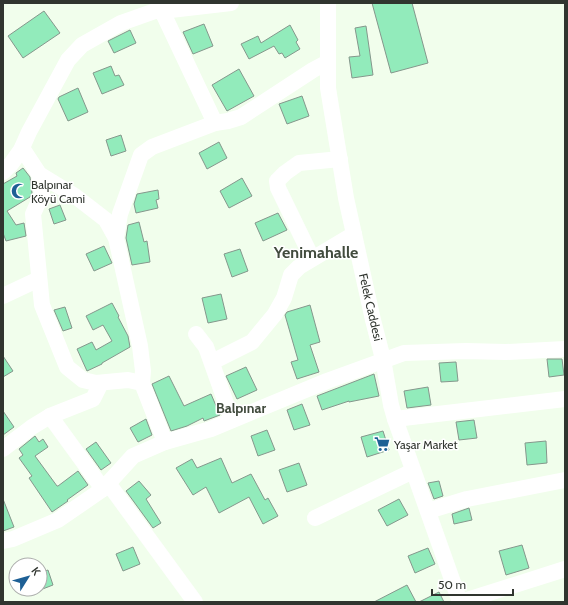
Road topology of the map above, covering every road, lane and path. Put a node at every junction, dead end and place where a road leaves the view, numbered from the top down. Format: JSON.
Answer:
{"nodes":[{"id":1,"x":231,"y":3,"type":"edge"},
{"id":2,"x":328,"y":3,"type":"edge"},
{"id":3,"x":168,"y":7,"type":"edge"},
{"id":4,"x":328,"y":62,"type":"junction"},
{"id":5,"x":215,"y":122,"type":"junction"},
{"id":6,"x":22,"y":148,"type":"junction"},
{"id":7,"x":340,"y":159,"type":"junction"},
{"id":8,"x":3,"y":172,"type":"edge"},
{"id":9,"x":39,"y":174,"type":"junction"},
{"id":10,"x":354,"y":234,"type":"junction"},
{"id":11,"x":116,"y":238,"type":"junction"},
{"id":12,"x":312,"y":258,"type":"junction"},
{"id":13,"x":39,"y":279,"type":"junction"},
{"id":14,"x":3,"y":296,"type":"edge"},
{"id":15,"x":196,"y":334,"type":"dead end"},
{"id":16,"x":565,"y":349,"type":"edge"},
{"id":17,"x":383,"y":359,"type":"junction"},
{"id":18,"x":212,"y":362,"type":"junction"},
{"id":19,"x":101,"y":383,"type":"junction"},
{"id":20,"x":142,"y":383,"type":"junction"},
{"id":21,"x":565,"y":399,"type":"edge"},
{"id":22,"x":50,"y":416,"type":"junction"},
{"id":23,"x":395,"y":419,"type":"junction"},
{"id":24,"x":232,"y":420,"type":"junction"},
{"id":25,"x":165,"y":442,"type":"junction"},
{"id":26,"x":3,"y":449,"type":"edge"},
{"id":27,"x":413,"y":471,"type":"junction"},
{"id":28,"x":565,"y":480,"type":"edge"},
{"id":29,"x":106,"y":486,"type":"junction"},
{"id":30,"x":428,"y":511,"type":"junction"},
{"id":31,"x":315,"y":518,"type":"dead end"},
{"id":32,"x":3,"y":541,"type":"edge"},
{"id":33,"x":565,"y":569,"type":"edge"},
{"id":34,"x":196,"y":602,"type":"edge"},
{"id":35,"x":460,"y":602,"type":"edge"}],
"edges":[{"from":1,"to":3,"type":"street"},
{"from":2,"to":4,"type":"street","name":"Felek Caddesi"},
{"from":3,"to":5,"type":"street"},
{"from":3,"to":6,"type":"street"},
{"from":4,"to":5,"type":"street"},
{"from":4,"to":7,"type":"street","name":"Felek Caddesi"},
{"from":5,"to":11,"type":"street"},
{"from":6,"to":8,"type":"street"},
{"from":6,"to":9,"type":"street"},
{"from":7,"to":10,"type":"street","name":"Felek Caddesi"},
{"from":7,"to":12,"type":"street"},
{"from":9,"to":11,"type":"street"},
{"from":9,"to":13,"type":"street"},
{"from":10,"to":12,"type":"street"},
{"from":10,"to":17,"type":"street","name":"Felek Caddesi"},
{"from":11,"to":20,"type":"street"},
{"from":12,"to":18,"type":"street"},
{"from":13,"to":14,"type":"street"},
{"from":13,"to":19,"type":"street"},
{"from":15,"to":18,"type":"street"},
{"from":16,"to":17,"type":"street"},
{"from":17,"to":23,"type":"street","name":"Felek Caddesi"},
{"from":17,"to":24,"type":"street"},
{"from":18,"to":24,"type":"street"},
{"from":19,"to":20,"type":"street"},
{"from":19,"to":22,"type":"street"},
{"from":20,"to":25,"type":"street"},
{"from":21,"to":23,"type":"street"},
{"from":22,"to":26,"type":"street"},
{"from":22,"to":29,"type":"street"},
{"from":23,"to":27,"type":"street","name":"Felek Caddesi"},
{"from":24,"to":25,"type":"street"},
{"from":25,"to":29,"type":"street"},
{"from":27,"to":30,"type":"street","name":"Felek Caddesi"},
{"from":27,"to":31,"type":"street"},
{"from":28,"to":30,"type":"street"},
{"from":29,"to":32,"type":"street"},
{"from":29,"to":34,"type":"street"},
{"from":30,"to":35,"type":"street","name":"Felek Caddesi"},
{"from":33,"to":35,"type":"street"}]}
